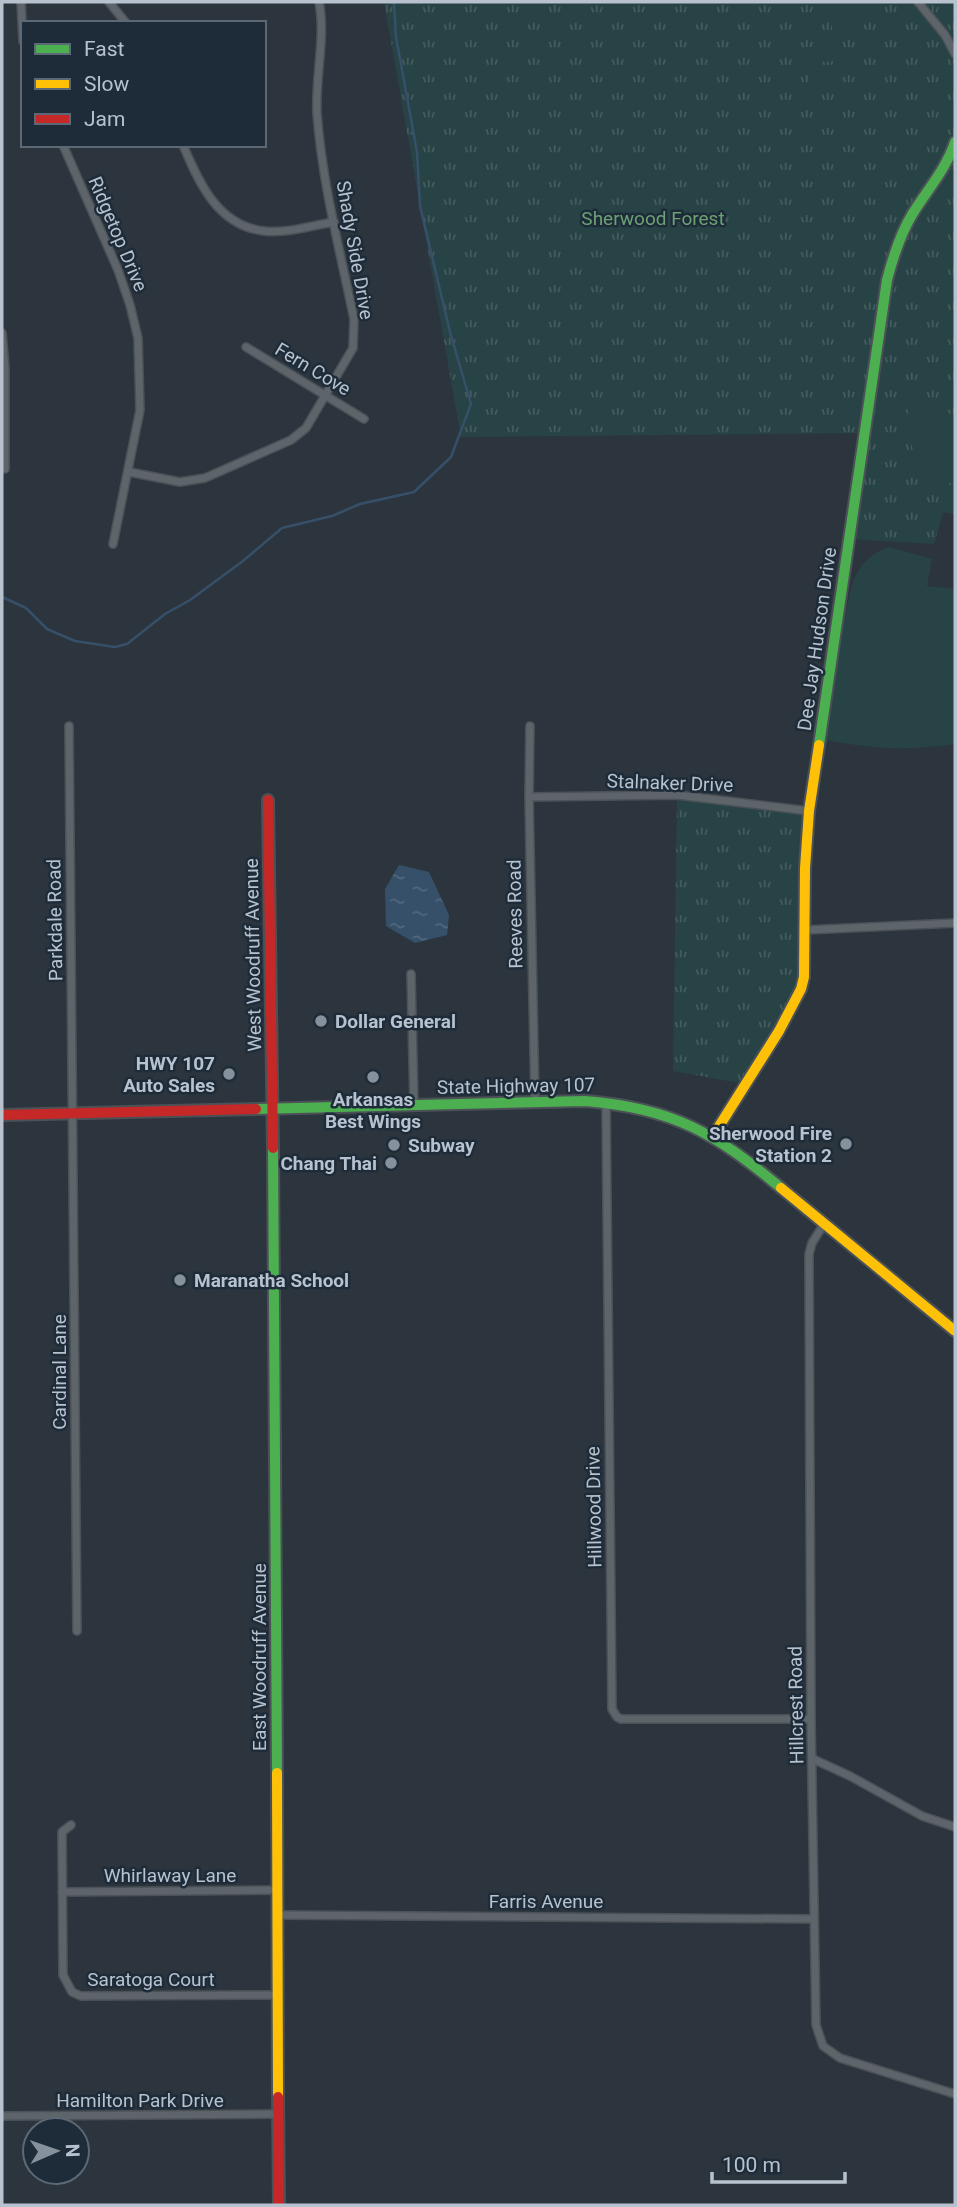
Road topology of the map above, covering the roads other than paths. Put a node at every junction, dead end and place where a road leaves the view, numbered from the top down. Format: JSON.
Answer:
{"nodes":[{"id":1,"x":21,"y":2,"type":"edge"},
{"id":2,"x":108,"y":2,"type":"edge"},
{"id":3,"x":318,"y":2,"type":"edge"},
{"id":4,"x":918,"y":2,"type":"edge"},
{"id":5,"x":22,"y":21,"type":"edge"},
{"id":6,"x":124,"y":21,"type":"edge"},
{"id":7,"x":955,"y":54,"type":"edge"},
{"id":8,"x":955,"y":142,"type":"edge"},
{"id":9,"x":64,"y":147,"type":"edge"},
{"id":10,"x":184,"y":147,"type":"edge"},
{"id":11,"x":334,"y":222,"type":"junction"},
{"id":12,"x":2,"y":333,"type":"edge"},
{"id":13,"x":246,"y":347,"type":"dead end"},
{"id":14,"x":326,"y":394,"type":"junction"},
{"id":15,"x":364,"y":419,"type":"dead end"},
{"id":16,"x":5,"y":469,"type":"dead end"},
{"id":17,"x":129,"y":472,"type":"junction"},
{"id":18,"x":113,"y":544,"type":"dead end"},
{"id":19,"x":68,"y":726,"type":"dead end"},
{"id":20,"x":530,"y":726,"type":"dead end"},
{"id":21,"x":529,"y":797,"type":"junction"},
{"id":22,"x":268,"y":800,"type":"dead end"},
{"id":23,"x":809,"y":811,"type":"junction"},
{"id":24,"x":955,"y":922,"type":"edge"},
{"id":25,"x":806,"y":930,"type":"junction"},
{"id":26,"x":411,"y":974,"type":"dead end"},
{"id":27,"x":606,"y":1101,"type":"junction"},
{"id":28,"x":535,"y":1102,"type":"junction"},
{"id":29,"x":414,"y":1105,"type":"junction"},
{"id":30,"x":273,"y":1109,"type":"junction"},
{"id":31,"x":73,"y":1113,"type":"junction"},
{"id":32,"x":2,"y":1115,"type":"edge"},
{"id":33,"x":713,"y":1136,"type":"junction"},
{"id":34,"x":824,"y":1224,"type":"junction"},
{"id":35,"x":955,"y":1331,"type":"edge"},
{"id":36,"x":77,"y":1631,"type":"dead end"},
{"id":37,"x":811,"y":1719,"type":"junction"},
{"id":38,"x":813,"y":1759,"type":"junction"},
{"id":39,"x":71,"y":1825,"type":"dead end"},
{"id":40,"x":955,"y":1827,"type":"edge"},
{"id":41,"x":278,"y":1890,"type":"junction"},
{"id":42,"x":62,"y":1892,"type":"junction"},
{"id":43,"x":278,"y":1915,"type":"junction"},
{"id":44,"x":813,"y":1919,"type":"junction"},
{"id":45,"x":278,"y":1995,"type":"junction"},
{"id":46,"x":955,"y":2094,"type":"edge"},
{"id":47,"x":279,"y":2114,"type":"junction"},
{"id":48,"x":2,"y":2116,"type":"edge"},
{"id":49,"x":279,"y":2205,"type":"edge"}],
"edges":[{"from":1,"to":5,"type":"street"},
{"from":2,"to":6,"type":"street"},
{"from":3,"to":11,"type":"street","name":"Shady Side Drive"},
{"from":4,"to":7,"type":"street"},
{"from":8,"to":23,"type":"street","name":"Dee Jay Hudson Drive"},
{"from":9,"to":17,"type":"street","name":"Ridgetop Drive"},
{"from":10,"to":11,"type":"street"},
{"from":11,"to":14,"type":"street","name":"Shady Side Drive"},
{"from":12,"to":16,"type":"street"},
{"from":13,"to":14,"type":"street","name":"Fern Cove"},
{"from":14,"to":15,"type":"street","name":"Fern Cove"},
{"from":14,"to":17,"type":"street","name":"Shady Side Drive"},
{"from":17,"to":18,"type":"street","name":"Ridgetop Drive"},
{"from":19,"to":31,"type":"street","name":"Parkdale Road"},
{"from":20,"to":21,"type":"street","name":"Reeves Road"},
{"from":21,"to":23,"type":"street","name":"Stalnaker Drive"},
{"from":21,"to":28,"type":"street","name":"Reeves Road"},
{"from":22,"to":30,"type":"street","name":"West Woodruff Avenue"},
{"from":23,"to":25,"type":"street","name":"Dee Jay Hudson Drive"},
{"from":24,"to":25,"type":"street"},
{"from":25,"to":33,"type":"street","name":"Dee Jay Hudson Drive"},
{"from":26,"to":29,"type":"street"},
{"from":27,"to":28,"type":"street","name":"State Highway 107"},
{"from":27,"to":33,"type":"street","name":"State Highway 107"},
{"from":27,"to":37,"type":"street","name":"Hillwood Drive"},
{"from":28,"to":29,"type":"street","name":"State Highway 107"},
{"from":29,"to":30,"type":"street","name":"State Highway 107"},
{"from":30,"to":31,"type":"street","name":"State Highway 107"},
{"from":30,"to":41,"type":"street","name":"East Woodruff Avenue"},
{"from":31,"to":32,"type":"street","name":"State Highway 107"},
{"from":31,"to":36,"type":"street","name":"Cardinal Lane"},
{"from":33,"to":34,"type":"street","name":"State Highway 107"},
{"from":34,"to":35,"type":"street","name":"State Highway 107"},
{"from":34,"to":37,"type":"street","name":"Hillcrest Road"},
{"from":37,"to":38,"type":"street","name":"Hillcrest Road"},
{"from":38,"to":40,"type":"street"},
{"from":38,"to":44,"type":"street","name":"Hillcrest Road"},
{"from":39,"to":42,"type":"street","name":"Saratoga Court"},
{"from":41,"to":42,"type":"street","name":"Whirlaway Lane"},
{"from":41,"to":43,"type":"street","name":"East Woodruff Avenue"},
{"from":42,"to":45,"type":"street","name":"Saratoga Court"},
{"from":43,"to":44,"type":"street","name":"Farris Avenue"},
{"from":43,"to":45,"type":"street","name":"East Woodruff Avenue"},
{"from":44,"to":46,"type":"street","name":"Hillcrest Road"},
{"from":45,"to":47,"type":"street","name":"East Woodruff Avenue"},
{"from":47,"to":48,"type":"street","name":"Hamilton Park Drive"},
{"from":47,"to":49,"type":"street","name":"East Woodruff Avenue"}]}
